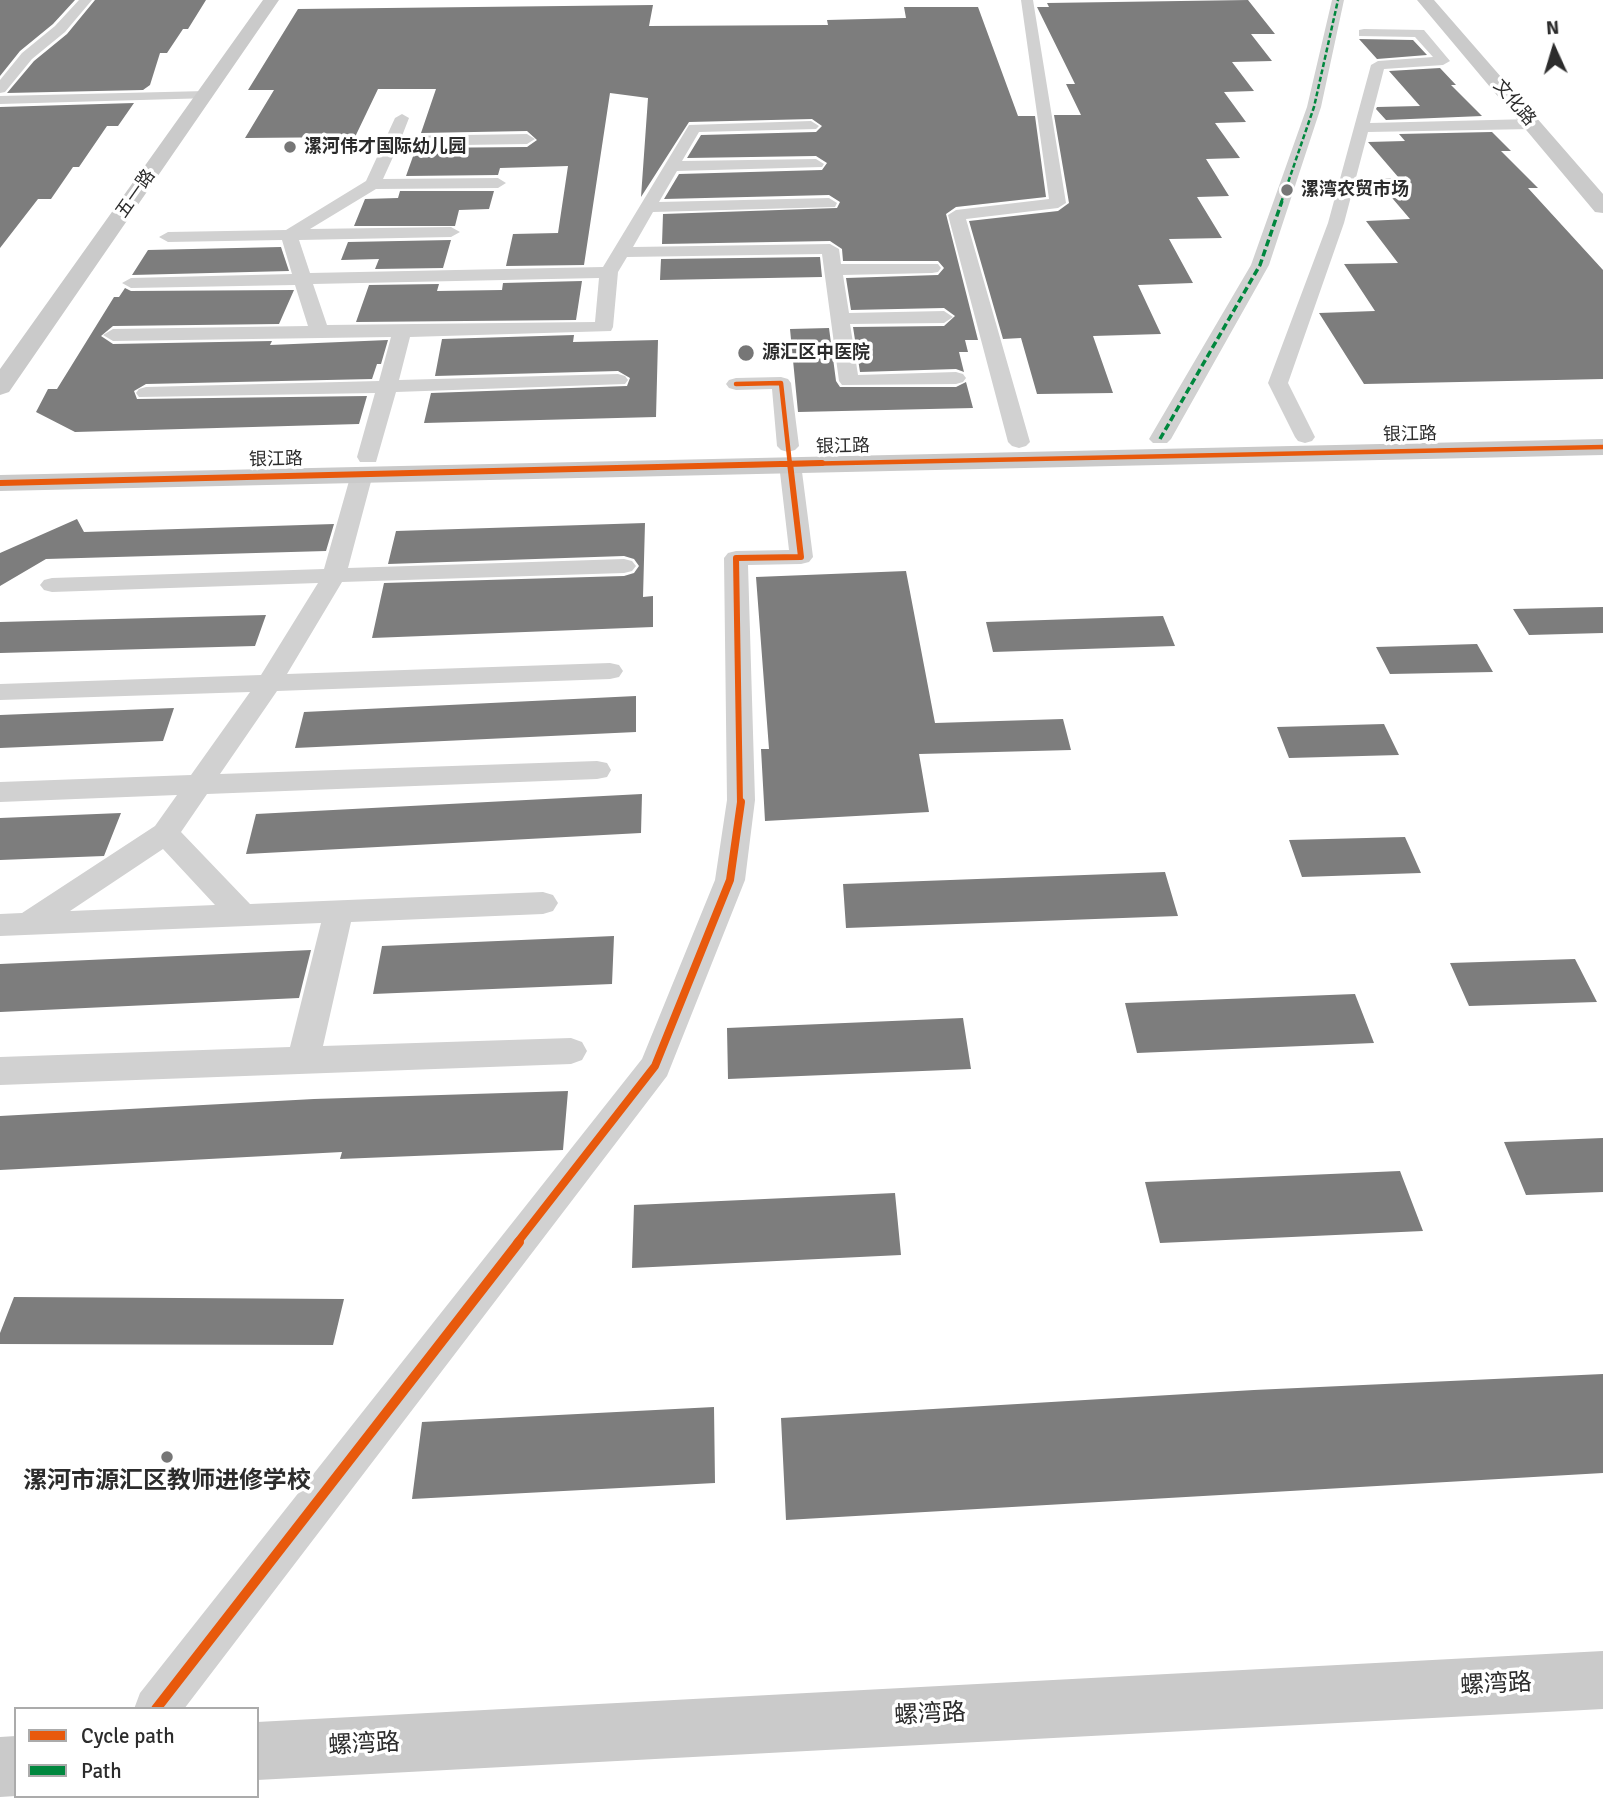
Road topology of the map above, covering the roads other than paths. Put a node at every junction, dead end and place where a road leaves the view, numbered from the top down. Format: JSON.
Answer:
{"nodes":[{"id":1,"x":86,"y":0,"type":"edge"},
{"id":2,"x":252,"y":0,"type":"edge"},
{"id":3,"x":271,"y":0,"type":"edge"},
{"id":4,"x":1027,"y":0,"type":"edge"},
{"id":5,"x":1338,"y":0,"type":"edge"},
{"id":6,"x":1425,"y":0,"type":"edge"},
{"id":7,"x":1364,"y":33,"type":"dead end"},
{"id":8,"x":0,"y":89,"type":"edge"},
{"id":9,"x":206,"y":95,"type":"junction"},
{"id":10,"x":183,"y":96,"type":"junction"},
{"id":11,"x":0,"y":100,"type":"edge"},
{"id":12,"x":402,"y":118,"type":"dead end"},
{"id":13,"x":1532,"y":124,"type":"junction"},
{"id":14,"x":811,"y":126,"type":"dead end"},
{"id":15,"x":1361,"y":128,"type":"junction"},
{"id":16,"x":527,"y":139,"type":"dead end"},
{"id":17,"x":391,"y":141,"type":"junction"},
{"id":18,"x":816,"y":164,"type":"dead end"},
{"id":19,"x":672,"y":166,"type":"junction"},
{"id":20,"x":498,"y":183,"type":"dead end"},
{"id":21,"x":373,"y":184,"type":"junction"},
{"id":22,"x":829,"y":203,"type":"dead end"},
{"id":23,"x":1603,"y":206,"type":"edge"},
{"id":24,"x":648,"y":207,"type":"junction"},
{"id":25,"x":451,"y":232,"type":"dead end"},
{"id":26,"x":289,"y":234,"type":"junction"},
{"id":27,"x":168,"y":237,"type":"dead end"},
{"id":28,"x":621,"y":252,"type":"junction"},
{"id":29,"x":64,"y":260,"type":"dead end"},
{"id":30,"x":932,"y":268,"type":"dead end"},
{"id":31,"x":833,"y":270,"type":"junction"},
{"id":32,"x":609,"y":272,"type":"junction"},
{"id":33,"x":303,"y":279,"type":"junction"},
{"id":34,"x":131,"y":283,"type":"dead end"},
{"id":35,"x":944,"y":317,"type":"dead end"},
{"id":36,"x":840,"y":319,"type":"junction"},
{"id":37,"x":319,"y":331,"type":"junction"},
{"id":38,"x":402,"y":331,"type":"junction"},
{"id":39,"x":113,"y":335,"type":"dead end"},
{"id":40,"x":956,"y":378,"type":"dead end"},
{"id":41,"x":618,"y":380,"type":"dead end"},
{"id":42,"x":736,"y":384,"type":"dead end"},
{"id":43,"x":387,"y":386,"type":"junction"},
{"id":44,"x":0,"y":387,"type":"edge"},
{"id":45,"x":146,"y":393,"type":"dead end"},
{"id":46,"x":1603,"y":431,"type":"edge"},
{"id":47,"x":1160,"y":439,"type":"junction"},
{"id":48,"x":1310,"y":445,"type":"junction"},
{"id":49,"x":1603,"y":447,"type":"edge"},
{"id":50,"x":1022,"y":450,"type":"junction"},
{"id":51,"x":789,"y":455,"type":"junction"},
{"id":52,"x":365,"y":465,"type":"junction"},
{"id":53,"x":0,"y":466,"type":"edge"},
{"id":54,"x":0,"y":482,"type":"edge"},
{"id":55,"x":624,"y":566,"type":"dead end"},
{"id":56,"x":334,"y":576,"type":"junction"},
{"id":57,"x":52,"y":585,"type":"dead end"},
{"id":58,"x":610,"y":671,"type":"dead end"},
{"id":59,"x":269,"y":682,"type":"junction"},
{"id":60,"x":0,"y":692,"type":"edge"},
{"id":61,"x":597,"y":770,"type":"dead end"},
{"id":62,"x":200,"y":785,"type":"junction"},
{"id":63,"x":0,"y":792,"type":"edge"},
{"id":64,"x":166,"y":833,"type":"junction"},
{"id":65,"x":543,"y":903,"type":"dead end"},
{"id":66,"x":339,"y":911,"type":"junction"},
{"id":67,"x":243,"y":915,"type":"junction"},
{"id":68,"x":14,"y":924,"type":"edge"},
{"id":69,"x":571,"y":1051,"type":"dead end"},
{"id":70,"x":303,"y":1061,"type":"junction"},
{"id":71,"x":0,"y":1071,"type":"edge"},
{"id":72,"x":1603,"y":1680,"type":"edge"},
{"id":73,"x":158,"y":1707,"type":"edge"},
{"id":74,"x":259,"y":1751,"type":"edge"}],
"edges":[{"from":1,"to":8,"type":"street"},
{"from":2,"to":10,"type":"street","name":"五一路"},
{"from":3,"to":9,"type":"street","name":"五一路"},
{"from":4,"to":50,"type":"street"},
{"from":5,"to":47,"type":"street"},
{"from":6,"to":13,"type":"street","name":"文化路"},
{"from":7,"to":15,"type":"street"},
{"from":9,"to":10,"type":"street"},
{"from":9,"to":44,"type":"street","name":"五一路"},
{"from":10,"to":11,"type":"street"},
{"from":10,"to":29,"type":"street","name":"五一路"},
{"from":12,"to":17,"type":"street"},
{"from":13,"to":15,"type":"street"},
{"from":13,"to":23,"type":"street","name":"文化路"},
{"from":14,"to":19,"type":"street"},
{"from":15,"to":48,"type":"street"},
{"from":16,"to":17,"type":"street"},
{"from":17,"to":21,"type":"street"},
{"from":18,"to":19,"type":"street"},
{"from":19,"to":24,"type":"street"},
{"from":20,"to":21,"type":"street"},
{"from":21,"to":26,"type":"street"},
{"from":22,"to":24,"type":"street"},
{"from":24,"to":28,"type":"street"},
{"from":25,"to":26,"type":"street"},
{"from":26,"to":27,"type":"street"},
{"from":26,"to":33,"type":"street"},
{"from":28,"to":31,"type":"street"},
{"from":28,"to":32,"type":"street"},
{"from":30,"to":31,"type":"street"},
{"from":31,"to":36,"type":"street"},
{"from":32,"to":33,"type":"street"},
{"from":32,"to":38,"type":"street"},
{"from":33,"to":34,"type":"street"},
{"from":33,"to":37,"type":"street"},
{"from":35,"to":36,"type":"street"},
{"from":36,"to":40,"type":"street"},
{"from":37,"to":38,"type":"street"},
{"from":37,"to":39,"type":"street"},
{"from":38,"to":43,"type":"street"},
{"from":41,"to":43,"type":"street"},
{"from":42,"to":51,"type":"street"},
{"from":43,"to":45,"type":"street"},
{"from":43,"to":52,"type":"street"},
{"from":46,"to":48,"type":"street","name":"银江路"},
{"from":47,"to":48,"type":"street","name":"银江路"},
{"from":47,"to":50,"type":"street","name":"银江路"},
{"from":48,"to":49,"type":"street","name":"银江路"},
{"from":48,"to":50,"type":"street","name":"银江路"},
{"from":50,"to":51,"type":"street","name":"银江路"},
{"from":51,"to":52,"type":"street","name":"银江路"},
{"from":51,"to":73,"type":"street"},
{"from":52,"to":53,"type":"street","name":"银江路"},
{"from":52,"to":54,"type":"street","name":"银江路"},
{"from":52,"to":56,"type":"street"},
{"from":55,"to":56,"type":"street"},
{"from":56,"to":57,"type":"street"},
{"from":56,"to":59,"type":"street"},
{"from":58,"to":59,"type":"street"},
{"from":59,"to":60,"type":"street"},
{"from":59,"to":62,"type":"street"},
{"from":61,"to":62,"type":"street"},
{"from":62,"to":63,"type":"street"},
{"from":62,"to":64,"type":"street"},
{"from":64,"to":67,"type":"street"},
{"from":64,"to":68,"type":"street"},
{"from":65,"to":66,"type":"street"},
{"from":66,"to":67,"type":"street"},
{"from":66,"to":70,"type":"street"},
{"from":67,"to":68,"type":"street"},
{"from":69,"to":70,"type":"street"},
{"from":70,"to":71,"type":"street"},
{"from":72,"to":74,"type":"street","name":"螺湾路"}]}
